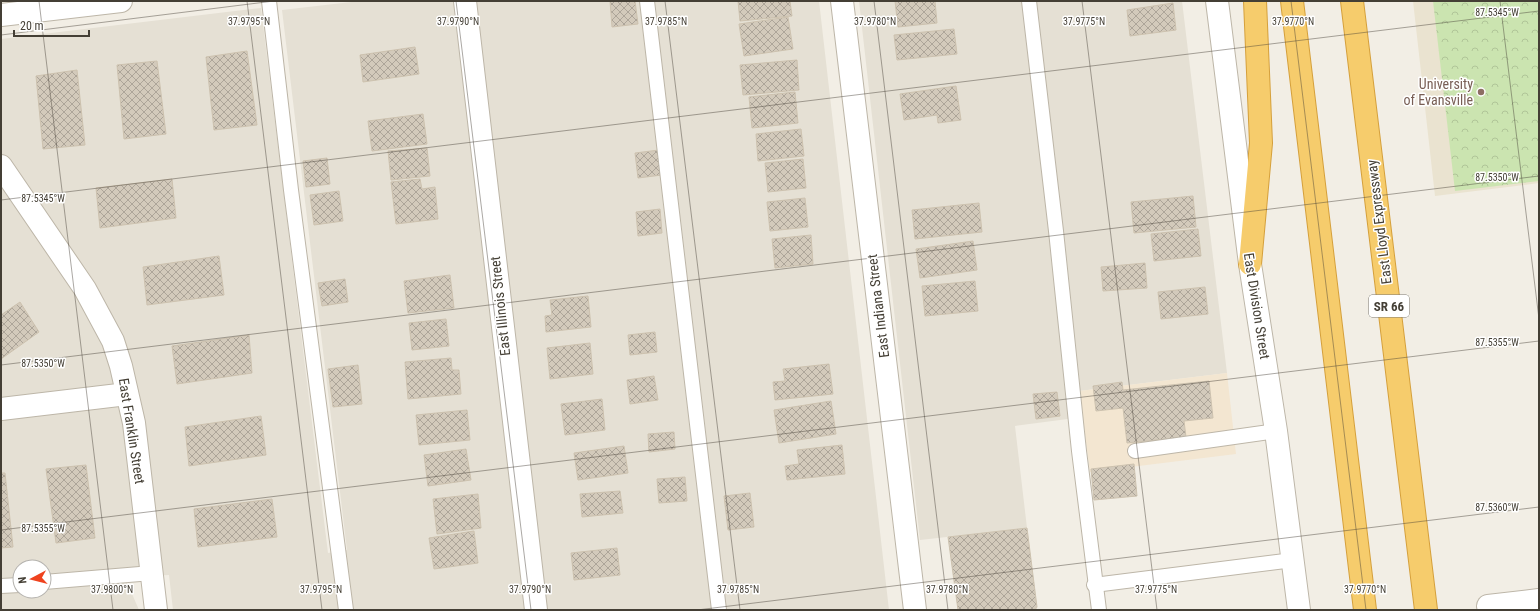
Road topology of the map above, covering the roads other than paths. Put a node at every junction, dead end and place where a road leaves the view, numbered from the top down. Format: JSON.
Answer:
{"nodes":[{"id":1,"x":121,"y":1,"type":"edge"},
{"id":2,"x":269,"y":1,"type":"edge"},
{"id":3,"x":465,"y":1,"type":"edge"},
{"id":4,"x":648,"y":1,"type":"edge"},
{"id":5,"x":842,"y":1,"type":"edge"},
{"id":6,"x":1029,"y":1,"type":"edge"},
{"id":7,"x":1217,"y":1,"type":"edge"},
{"id":8,"x":1255,"y":1,"type":"edge"},
{"id":9,"x":1292,"y":1,"type":"edge"},
{"id":10,"x":1353,"y":3,"type":"edge"},
{"id":11,"x":1,"y":15,"type":"edge"},
{"id":12,"x":1,"y":166,"type":"edge"},
{"id":13,"x":1250,"y":264,"type":"junction"},
{"id":14,"x":128,"y":394,"type":"junction"},
{"id":15,"x":1,"y":409,"type":"edge"},
{"id":16,"x":1276,"y":431,"type":"junction"},
{"id":17,"x":1135,"y":451,"type":"dead end"},
{"id":18,"x":1293,"y":560,"type":"junction"},
{"id":19,"x":152,"y":573,"type":"junction"},
{"id":20,"x":52,"y":581,"type":"edge"},
{"id":21,"x":12,"y":585,"type":"edge"},
{"id":22,"x":1094,"y":585,"type":"junction"},
{"id":23,"x":1,"y":586,"type":"edge"},
{"id":24,"x":1539,"y":600,"type":"edge"},
{"id":25,"x":1488,"y":606,"type":"dead end"},
{"id":26,"x":156,"y":610,"type":"edge"},
{"id":27,"x":346,"y":610,"type":"edge"},
{"id":28,"x":536,"y":610,"type":"edge"},
{"id":29,"x":719,"y":610,"type":"edge"},
{"id":30,"x":915,"y":610,"type":"edge"},
{"id":31,"x":1099,"y":610,"type":"edge"},
{"id":32,"x":1299,"y":610,"type":"edge"},
{"id":33,"x":1365,"y":610,"type":"edge"},
{"id":34,"x":1426,"y":610,"type":"edge"}],
"edges":[{"from":1,"to":11,"type":"street"},
{"from":2,"to":27,"type":"lane"},
{"from":3,"to":28,"type":"street","name":"East Illinois Street"},
{"from":4,"to":29,"type":"lane"},
{"from":5,"to":30,"type":"street","name":"East Indiana Street"},
{"from":6,"to":22,"type":"lane"},
{"from":7,"to":13,"type":"street","name":"East Division Street"},
{"from":8,"to":13,"type":"highway"},
{"from":9,"to":33,"type":"highway"},
{"from":10,"to":34,"type":"highway","name":"East Lloyd Expressway","number":"SR 66"},
{"from":12,"to":14,"type":"street","name":"East Franklin Street"},
{"from":13,"to":16,"type":"street","name":"East Division Street"},
{"from":14,"to":15,"type":"street"},
{"from":14,"to":19,"type":"street","name":"East Franklin Street"},
{"from":16,"to":17,"type":"lane"},
{"from":16,"to":18,"type":"street","name":"East Division Street"},
{"from":18,"to":22,"type":"lane"},
{"from":18,"to":32,"type":"street","name":"East Division Street"},
{"from":19,"to":20,"type":"lane"},
{"from":19,"to":26,"type":"street","name":"East Franklin Street"},
{"from":21,"to":23,"type":"lane"},
{"from":22,"to":31,"type":"lane"},
{"from":24,"to":25,"type":"street"}]}
